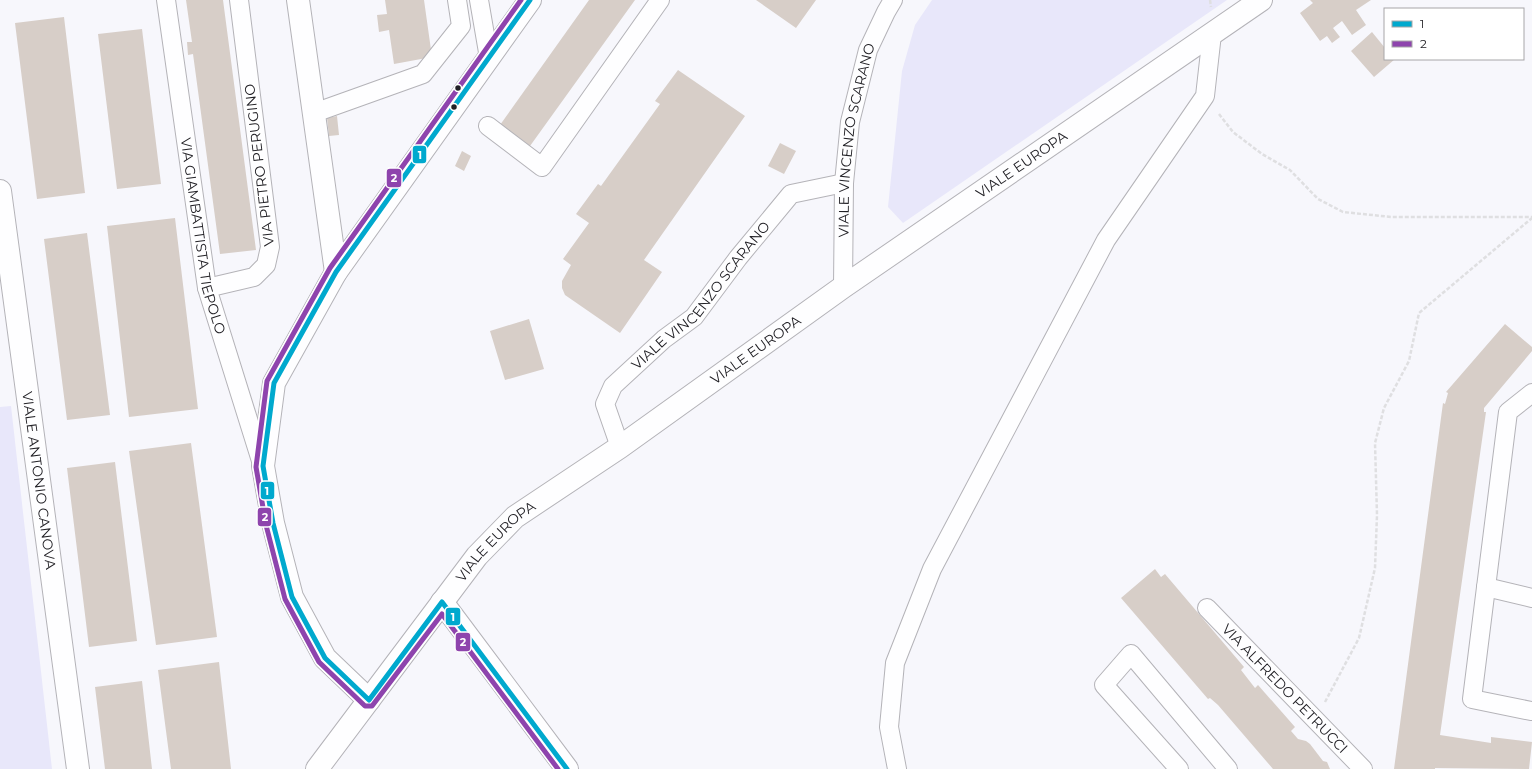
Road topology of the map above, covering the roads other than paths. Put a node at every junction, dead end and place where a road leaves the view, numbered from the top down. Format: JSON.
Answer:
{"nodes":[{"id":1,"x":166,"y":0,"type":"edge"},
{"id":2,"x":239,"y":0,"type":"edge"},
{"id":3,"x":298,"y":0,"type":"edge"},
{"id":4,"x":457,"y":0,"type":"edge"},
{"id":5,"x":479,"y":0,"type":"edge"},
{"id":6,"x":530,"y":0,"type":"edge"},
{"id":7,"x":660,"y":0,"type":"edge"},
{"id":8,"x":893,"y":0,"type":"edge"},
{"id":9,"x":1261,"y":0,"type":"edge"},
{"id":10,"x":1212,"y":34,"type":"junction"},
{"id":11,"x":489,"y":58,"type":"junction"},
{"id":12,"x":314,"y":113,"type":"junction"},
{"id":13,"x":488,"y":126,"type":"dead end"},
{"id":14,"x":844,"y":182,"type":"junction"},
{"id":15,"x":0,"y":191,"type":"edge"},
{"id":16,"x":336,"y":272,"type":"junction"},
{"id":17,"x":842,"y":287,"type":"junction"},
{"id":18,"x":207,"y":288,"type":"junction"},
{"id":19,"x":1532,"y":393,"type":"edge"},
{"id":20,"x":620,"y":447,"type":"junction"},
{"id":21,"x":263,"y":466,"type":"junction"},
{"id":22,"x":1486,"y":587,"type":"junction"},
{"id":23,"x":1532,"y":598,"type":"edge"},
{"id":24,"x":442,"y":602,"type":"junction"},
{"id":25,"x":1207,"y":608,"type":"dead end"},
{"id":26,"x":369,"y":700,"type":"junction"},
{"id":27,"x":1532,"y":710,"type":"edge"},
{"id":28,"x":78,"y":769,"type":"edge"},
{"id":29,"x":318,"y":769,"type":"edge"},
{"id":30,"x":567,"y":769,"type":"edge"},
{"id":31,"x":897,"y":769,"type":"edge"},
{"id":32,"x":1179,"y":769,"type":"edge"},
{"id":33,"x":1228,"y":769,"type":"edge"},
{"id":34,"x":1363,"y":769,"type":"edge"}],
"edges":[{"from":1,"to":18,"type":"street","name":"VIA GIAMBATTISTA TIEPOLO"},
{"from":2,"to":18,"type":"street","name":"VIA PIETRO PERUGINO"},
{"from":3,"to":12,"type":"street"},
{"from":4,"to":12,"type":"street"},
{"from":5,"to":11,"type":"street"},
{"from":6,"to":11,"type":"street"},
{"from":7,"to":13,"type":"street"},
{"from":8,"to":14,"type":"street","name":"VIALE VINCENZO SCARANO"},
{"from":9,"to":10,"type":"street","name":"VIALE EUROPA"},
{"from":10,"to":17,"type":"street","name":"VIALE EUROPA"},
{"from":10,"to":31,"type":"street"},
{"from":11,"to":16,"type":"street"},
{"from":12,"to":16,"type":"street"},
{"from":14,"to":17,"type":"street","name":"VIALE VINCENZO SCARANO"},
{"from":14,"to":20,"type":"street","name":"VIALE VINCENZO SCARANO"},
{"from":15,"to":28,"type":"street","name":"VIALE ANTONIO CANOVA"},
{"from":16,"to":21,"type":"street"},
{"from":17,"to":20,"type":"street","name":"VIALE EUROPA"},
{"from":18,"to":21,"type":"street","name":"VIA GIAMBATTISTA TIEPOLO"},
{"from":19,"to":22,"type":"street"},
{"from":20,"to":24,"type":"street","name":"VIALE EUROPA"},
{"from":21,"to":26,"type":"street"},
{"from":22,"to":23,"type":"street"},
{"from":22,"to":27,"type":"street"},
{"from":24,"to":26,"type":"street","name":"VIALE EUROPA"},
{"from":24,"to":30,"type":"street"},
{"from":25,"to":34,"type":"street","name":"VIA ALFREDO PETRUCCI"},
{"from":26,"to":29,"type":"street","name":"VIALE EUROPA"},
{"from":32,"to":33,"type":"street"}]}
